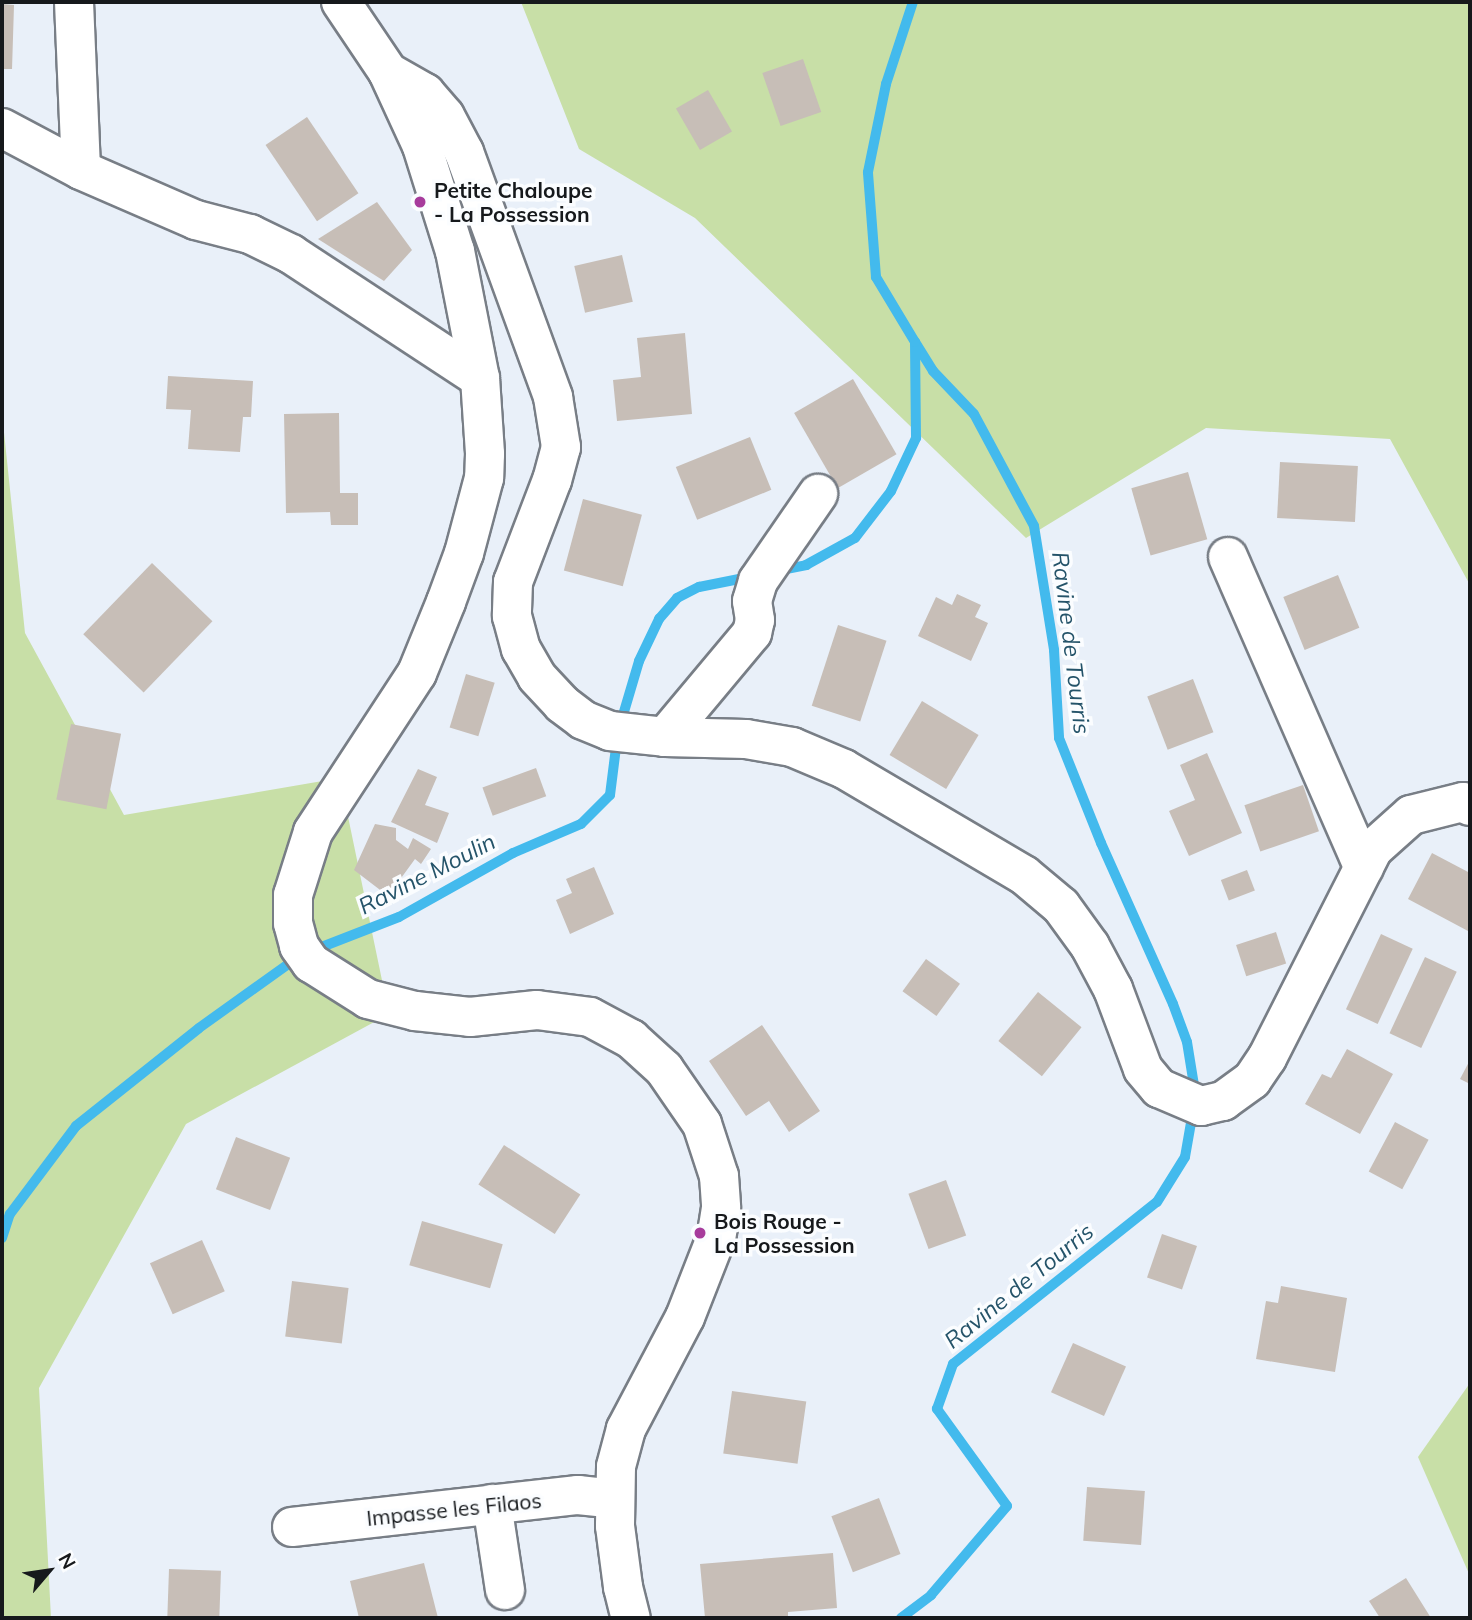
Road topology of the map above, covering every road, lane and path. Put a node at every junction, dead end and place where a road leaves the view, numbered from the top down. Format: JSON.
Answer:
{"nodes":[{"id":1,"x":74,"y":2,"type":"edge"},
{"id":2,"x":341,"y":2,"type":"edge"},
{"id":3,"x":388,"y":72,"type":"junction"},
{"id":4,"x":2,"y":128,"type":"edge"},
{"id":5,"x":81,"y":170,"type":"junction"},
{"id":6,"x":480,"y":378,"type":"junction"},
{"id":7,"x":818,"y":494,"type":"dead end"},
{"id":8,"x":1228,"y":557,"type":"dead end"},
{"id":9,"x":665,"y":737,"type":"junction"},
{"id":10,"x":1470,"y":806,"type":"edge"},
{"id":11,"x":1364,"y":868,"type":"junction"},
{"id":12,"x":615,"y":1499,"type":"junction"},
{"id":13,"x":492,"y":1504,"type":"junction"},
{"id":14,"x":292,"y":1527,"type":"dead end"},
{"id":15,"x":505,"y":1590,"type":"dead end"},
{"id":16,"x":631,"y":1618,"type":"edge"}],
"edges":[{"from":1,"to":5,"type":"street"},
{"from":2,"to":3,"type":"street"},
{"from":3,"to":6,"type":"street"},
{"from":3,"to":9,"type":"street"},
{"from":4,"to":5,"type":"street"},
{"from":5,"to":6,"type":"street"},
{"from":6,"to":12,"type":"street"},
{"from":7,"to":9,"type":"street"},
{"from":8,"to":11,"type":"street"},
{"from":9,"to":11,"type":"street"},
{"from":10,"to":11,"type":"street"},
{"from":12,"to":13,"type":"street","name":"Impasse les Filaos"},
{"from":12,"to":16,"type":"street"},
{"from":13,"to":14,"type":"street","name":"Impasse les Filaos"},
{"from":13,"to":15,"type":"street"}]}
